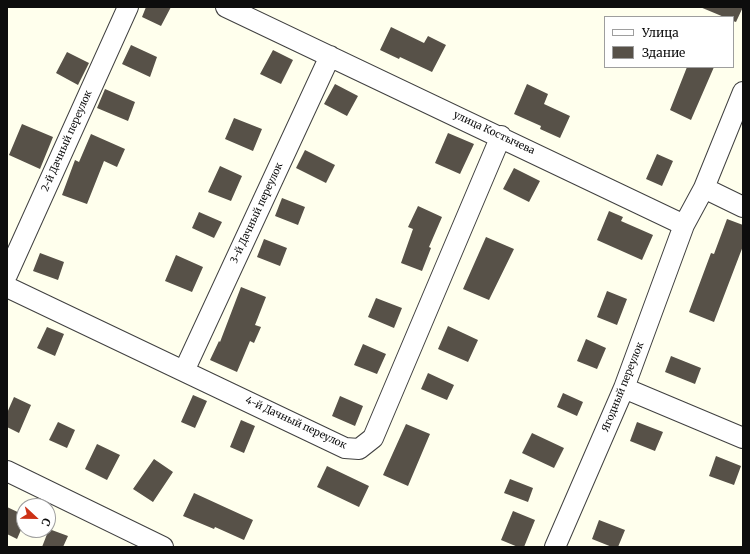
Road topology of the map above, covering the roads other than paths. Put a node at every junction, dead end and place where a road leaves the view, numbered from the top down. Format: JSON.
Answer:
{"nodes":[{"id":1,"x":128,"y":7,"type":"edge"},
{"id":2,"x":226,"y":7,"type":"edge"},
{"id":3,"x":330,"y":56,"type":"junction"},
{"id":4,"x":743,"y":92,"type":"edge"},
{"id":5,"x":500,"y":136,"type":"junction"},
{"id":6,"x":704,"y":188,"type":"junction"},
{"id":7,"x":743,"y":206,"type":"edge"},
{"id":8,"x":684,"y":225,"type":"junction"},
{"id":9,"x":7,"y":275,"type":"edge"},
{"id":10,"x":7,"y":287,"type":"edge"},
{"id":11,"x":184,"y":371,"type":"junction"},
{"id":12,"x":624,"y":388,"type":"junction"},
{"id":13,"x":743,"y":438,"type":"edge"},
{"id":14,"x":7,"y":471,"type":"edge"},
{"id":15,"x":163,"y":547,"type":"edge"},
{"id":16,"x":555,"y":547,"type":"edge"}],
"edges":[{"from":1,"to":9,"type":"street","name":"2-й Дачный переулок"},
{"from":2,"to":3,"type":"street","name":"улица Костычева"},
{"from":3,"to":5,"type":"street","name":"улица Костычева"},
{"from":3,"to":11,"type":"street","name":"3-й Дачный переулок"},
{"from":4,"to":6,"type":"street"},
{"from":5,"to":8,"type":"street","name":"улица Костычева"},
{"from":5,"to":11,"type":"street","name":"4-й Дачный переулок"},
{"from":6,"to":7,"type":"street"},
{"from":6,"to":8,"type":"street"},
{"from":8,"to":12,"type":"street","name":"Ягодный переулок"},
{"from":10,"to":11,"type":"street","name":"4-й Дачный переулок"},
{"from":12,"to":13,"type":"street"},
{"from":12,"to":16,"type":"street","name":"Ягодный переулок"},
{"from":14,"to":15,"type":"street"}]}
